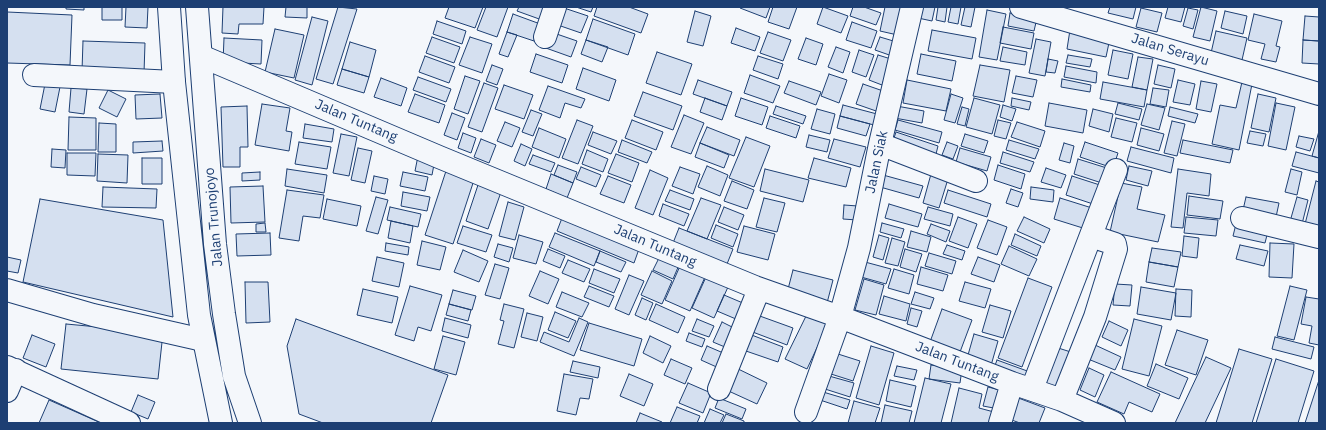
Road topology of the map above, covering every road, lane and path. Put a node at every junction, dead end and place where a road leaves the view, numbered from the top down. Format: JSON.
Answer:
{"nodes":[{"id":1,"x":169,"y":7,"type":"edge"},
{"id":2,"x":197,"y":7,"type":"edge"},
{"id":3,"x":555,"y":7,"type":"edge"},
{"id":4,"x":912,"y":7,"type":"edge"},
{"id":5,"x":1020,"y":7,"type":"edge"},
{"id":6,"x":545,"y":37,"type":"dead end"},
{"id":7,"x":201,"y":56,"type":"junction"},
{"id":8,"x":34,"y":75,"type":"dead end"},
{"id":9,"x":174,"y":82,"type":"junction"},
{"id":10,"x":1319,"y":94,"type":"edge"},
{"id":11,"x":880,"y":144,"type":"junction"},
{"id":12,"x":1116,"y":170,"type":"dead end"},
{"id":13,"x":976,"y":181,"type":"dead end"},
{"id":14,"x":1242,"y":218,"type":"dead end"},
{"id":15,"x":1091,"y":236,"type":"junction"},
{"id":16,"x":1319,"y":237,"type":"edge"},
{"id":17,"x":759,"y":289,"type":"junction"},
{"id":18,"x":7,"y":290,"type":"edge"},
{"id":19,"x":840,"y":317,"type":"junction"},
{"id":20,"x":203,"y":340,"type":"junction"},
{"id":21,"x":11,"y":368,"type":"edge"},
{"id":22,"x":1022,"y":386,"type":"junction"},
{"id":23,"x":719,"y":389,"type":"dead end"},
{"id":24,"x":7,"y":391,"type":"edge"},
{"id":25,"x":1062,"y":400,"type":"junction"},
{"id":26,"x":806,"y":412,"type":"dead end"},
{"id":27,"x":129,"y":423,"type":"edge"},
{"id":28,"x":221,"y":423,"type":"edge"},
{"id":29,"x":250,"y":423,"type":"edge"},
{"id":30,"x":1000,"y":423,"type":"edge"},
{"id":31,"x":1114,"y":423,"type":"edge"}],
"edges":[{"from":1,"to":9,"type":"main road","name":"Jalan Trunojoyo"},
{"from":2,"to":7,"type":"main road","name":"Jalan Trunojoyo"},
{"from":3,"to":6,"type":"main road"},
{"from":4,"to":11,"type":"main road","name":"Jalan Siak"},
{"from":5,"to":10,"type":"main road","name":"Jalan Serayu"},
{"from":7,"to":17,"type":"main road","name":"Jalan Tuntang"},
{"from":7,"to":29,"type":"main road","name":"Jalan Trunojoyo"},
{"from":8,"to":9,"type":"main road"},
{"from":9,"to":20,"type":"main road","name":"Jalan Trunojoyo"},
{"from":11,"to":13,"type":"main road"},
{"from":11,"to":19,"type":"main road","name":"Jalan Siak"},
{"from":12,"to":15,"type":"main road"},
{"from":14,"to":16,"type":"main road"},
{"from":15,"to":22,"type":"main road"},
{"from":15,"to":25,"type":"main road"},
{"from":17,"to":19,"type":"main road","name":"Jalan Tuntang"},
{"from":17,"to":23,"type":"main road"},
{"from":18,"to":20,"type":"main road"},
{"from":19,"to":22,"type":"main road","name":"Jalan Tuntang"},
{"from":19,"to":26,"type":"main road","name":"Jalan Siak"},
{"from":20,"to":28,"type":"main road","name":"Jalan Trunojoyo"},
{"from":21,"to":24,"type":"main road"},
{"from":21,"to":27,"type":"main road"},
{"from":22,"to":25,"type":"main road","name":"Jalan Tuntang"},
{"from":22,"to":30,"type":"main road"},
{"from":25,"to":31,"type":"main road","name":"Jalan Tuntang"}]}
